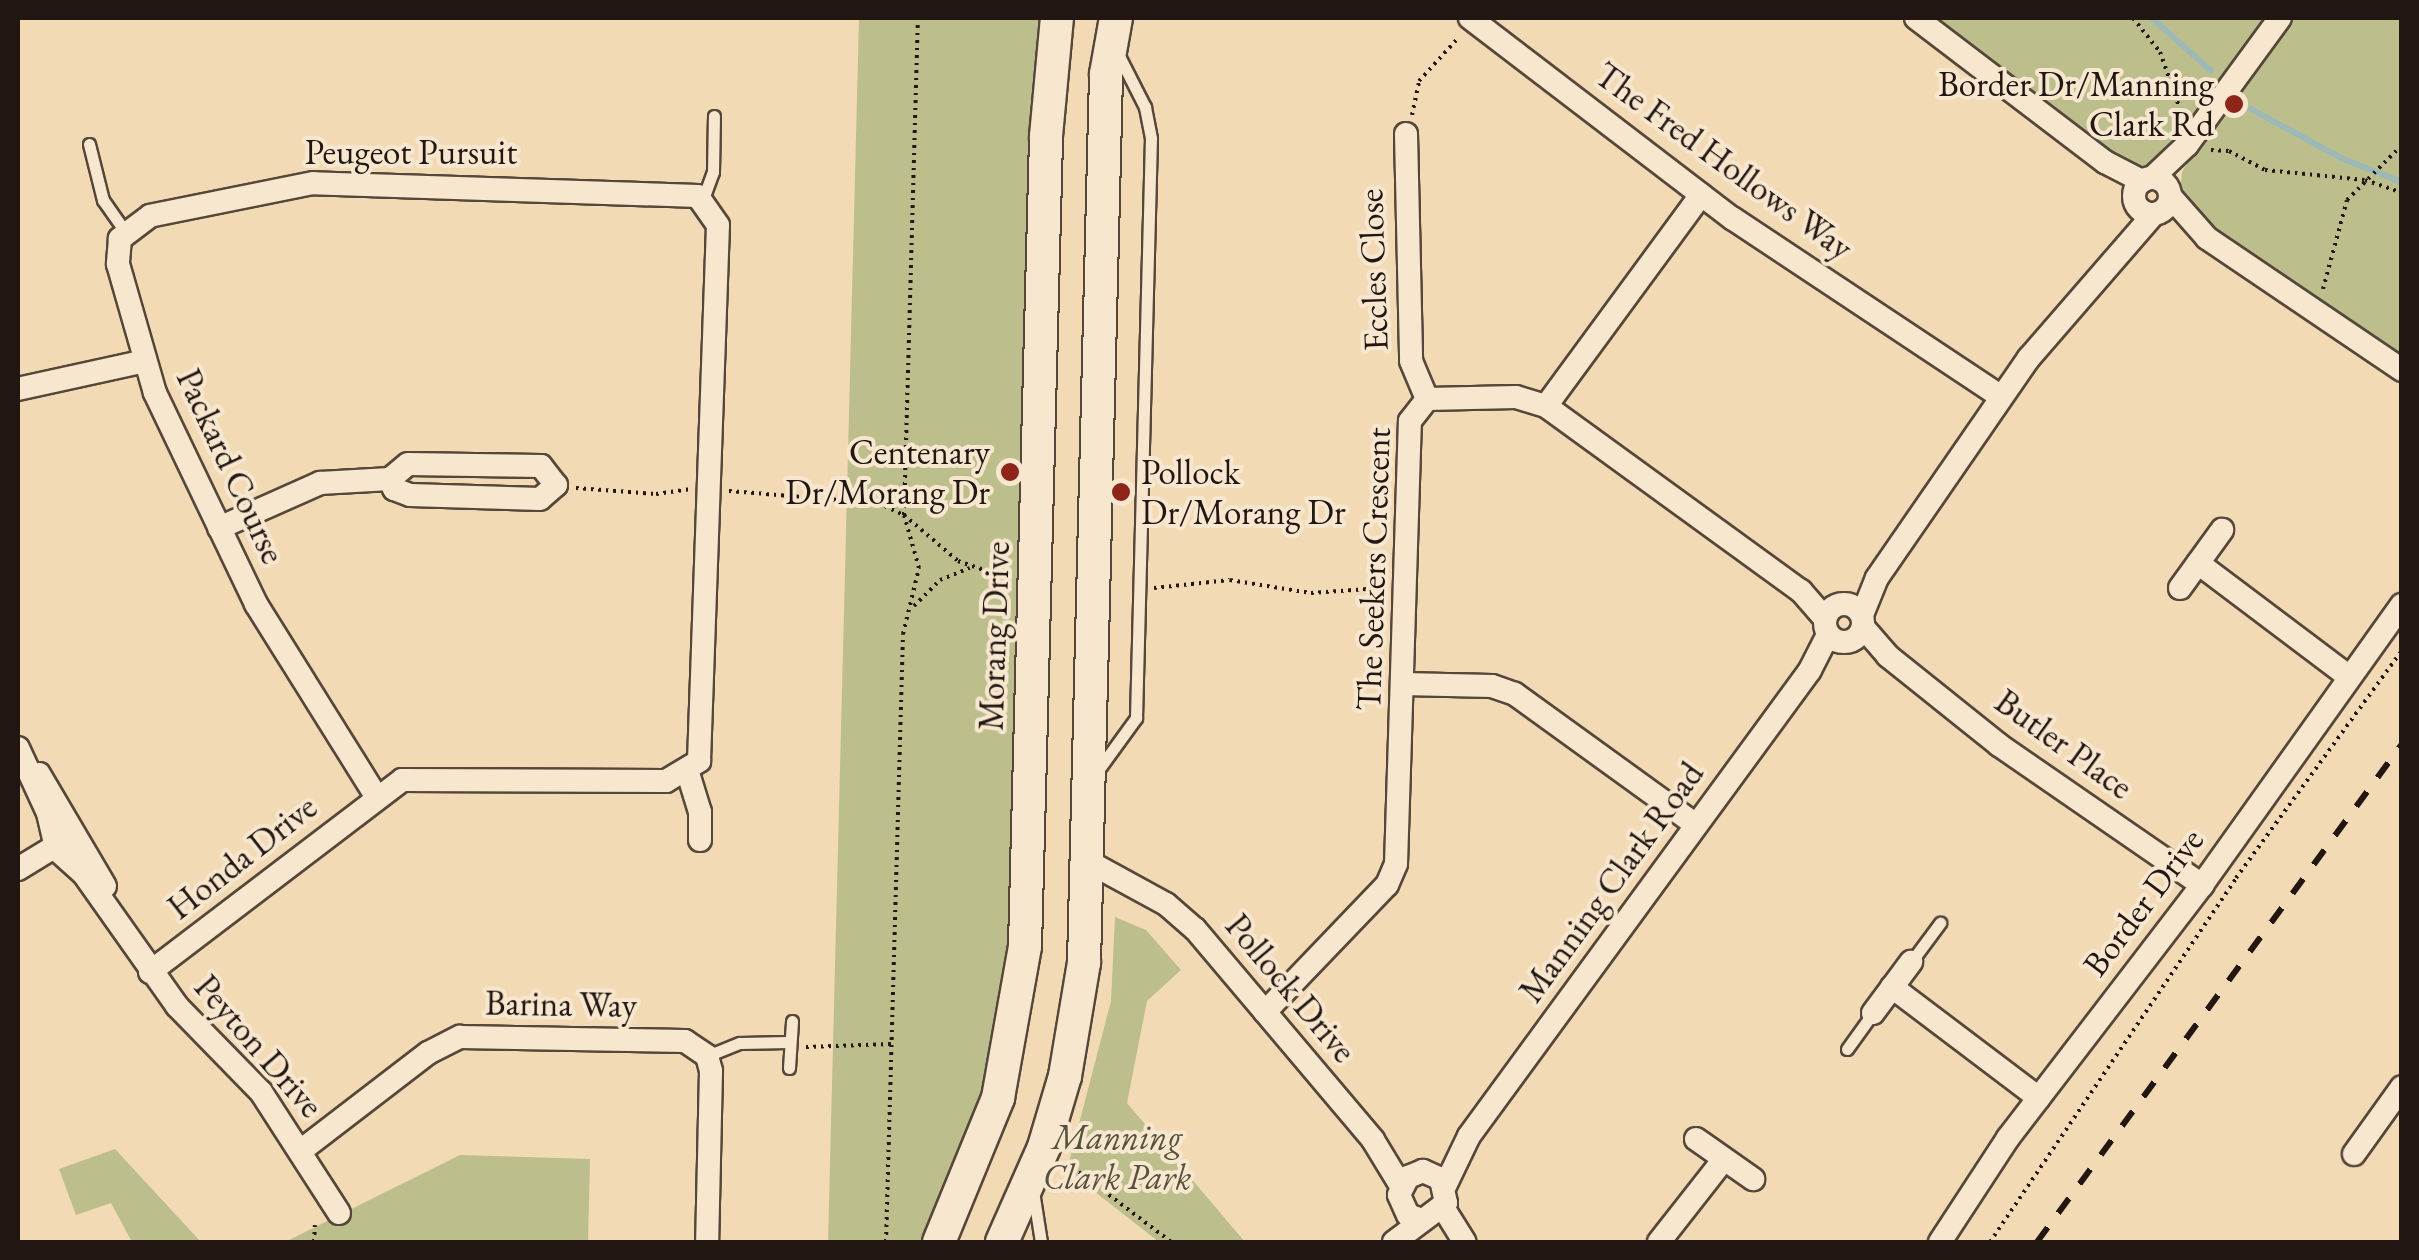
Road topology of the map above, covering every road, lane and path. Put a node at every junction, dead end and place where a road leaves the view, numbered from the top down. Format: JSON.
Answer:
{"nodes":[{"id":1,"x":918,"y":18,"type":"edge"},
{"id":2,"x":1056,"y":18,"type":"edge"},
{"id":3,"x":1916,"y":18,"type":"edge"},
{"id":4,"x":2133,"y":18,"type":"edge"},
{"id":5,"x":2280,"y":18,"type":"edge"},
{"id":6,"x":1481,"y":21,"type":"edge"},
{"id":7,"x":1114,"y":28,"type":"edge"},
{"id":8,"x":714,"y":116,"type":"dead end"},
{"id":9,"x":2181,"y":116,"type":"dead end"},
{"id":10,"x":1406,"y":134,"type":"joint"},
{"id":11,"x":89,"y":144,"type":"dead end"},
{"id":12,"x":2402,"y":145,"type":"edge"},
{"id":13,"x":2195,"y":150,"type":"junction"},
{"id":14,"x":2364,"y":180,"type":"junction"},
{"id":15,"x":2402,"y":193,"type":"edge"},
{"id":16,"x":1701,"y":196,"type":"junction"},
{"id":17,"x":2152,"y":197,"type":"junction"},
{"id":18,"x":703,"y":199,"type":"junction"},
{"id":19,"x":126,"y":231,"type":"junction"},
{"id":20,"x":2312,"y":311,"type":"junction"},
{"id":21,"x":145,"y":361,"type":"junction"},
{"id":22,"x":2402,"y":370,"type":"edge"},
{"id":23,"x":18,"y":389,"type":"edge"},
{"id":24,"x":1427,"y":399,"type":"junction"},
{"id":25,"x":1997,"y":403,"type":"junction"},
{"id":26,"x":1546,"y":406,"type":"junction"},
{"id":27,"x":390,"y":479,"type":"junction"},
{"id":28,"x":556,"y":485,"type":"junction"},
{"id":29,"x":711,"y":488,"type":"junction"},
{"id":30,"x":904,"y":514,"type":"junction"},
{"id":31,"x":219,"y":528,"type":"junction"},
{"id":32,"x":2222,"y":530,"type":"dead end"},
{"id":33,"x":2198,"y":562,"type":"junction"},
{"id":34,"x":970,"y":568,"type":"junction"},
{"id":35,"x":1035,"y":584,"type":"junction"},
{"id":36,"x":1140,"y":587,"type":"junction"},
{"id":37,"x":1387,"y":587,"type":"dead end"},
{"id":38,"x":2180,"y":588,"type":"dead end"},
{"id":39,"x":2402,"y":605,"type":"edge"},
{"id":40,"x":914,"y":606,"type":"junction"},
{"id":41,"x":1844,"y":624,"type":"junction"},
{"id":42,"x":2402,"y":650,"type":"edge"},
{"id":43,"x":2348,"y":676,"type":"junction"},
{"id":44,"x":1403,"y":684,"type":"junction"},
{"id":45,"x":18,"y":748,"type":"edge"},
{"id":46,"x":688,"y":774,"type":"junction"},
{"id":47,"x":1089,"y":781,"type":"junction"},
{"id":48,"x":376,"y":796,"type":"junction"},
{"id":49,"x":1696,"y":825,"type":"junction"},
{"id":50,"x":700,"y":840,"type":"dead end"},
{"id":51,"x":59,"y":842,"type":"junction"},
{"id":52,"x":1086,"y":862,"type":"junction"},
{"id":53,"x":18,"y":866,"type":"edge"},
{"id":54,"x":2202,"y":885,"type":"junction"},
{"id":55,"x":1145,"y":893,"type":"junction"},
{"id":56,"x":1086,"y":895,"type":"junction"},
{"id":57,"x":1940,"y":923,"type":"dead end"},
{"id":58,"x":1911,"y":962,"type":"joint"},
{"id":59,"x":150,"y":972,"type":"junction"},
{"id":60,"x":1892,"y":987,"type":"junction"},
{"id":61,"x":1265,"y":1012,"type":"junction"},
{"id":62,"x":1873,"y":1013,"type":"joint"},
{"id":63,"x":792,"y":1020,"type":"dead end"},
{"id":64,"x":788,"y":1042,"type":"junction"},
{"id":65,"x":892,"y":1044,"type":"junction"},
{"id":66,"x":1847,"y":1049,"type":"dead end"},
{"id":67,"x":707,"y":1056,"type":"junction"},
{"id":68,"x":789,"y":1068,"type":"dead end"},
{"id":69,"x":2402,"y":1087,"type":"edge"},
{"id":70,"x":2039,"y":1098,"type":"junction"},
{"id":71,"x":1696,"y":1139,"type":"dead end"},
{"id":72,"x":303,"y":1149,"type":"junction"},
{"id":73,"x":2354,"y":1154,"type":"dead end"},
{"id":74,"x":1724,"y":1158,"type":"junction"},
{"id":75,"x":1067,"y":1163,"type":"dead end"},
{"id":76,"x":1753,"y":1179,"type":"dead end"},
{"id":77,"x":1030,"y":1182,"type":"junction"},
{"id":78,"x":1423,"y":1197,"type":"junction"},
{"id":79,"x":339,"y":1213,"type":"dead end"},
{"id":80,"x":315,"y":1226,"type":"dead end"},
{"id":81,"x":314,"y":1242,"type":"edge"},
{"id":82,"x":707,"y":1242,"type":"edge"},
{"id":83,"x":886,"y":1242,"type":"edge"},
{"id":84,"x":940,"y":1242,"type":"edge"},
{"id":85,"x":1002,"y":1242,"type":"edge"},
{"id":86,"x":1042,"y":1242,"type":"edge"},
{"id":87,"x":1171,"y":1242,"type":"edge"},
{"id":88,"x":1391,"y":1242,"type":"edge"},
{"id":89,"x":1461,"y":1242,"type":"edge"},
{"id":90,"x":1659,"y":1242,"type":"edge"},
{"id":91,"x":1940,"y":1242,"type":"edge"},
{"id":92,"x":1990,"y":1242,"type":"edge"}],
"edges":[{"from":1,"to":30,"type":"path"},
{"from":2,"to":35,"type":"main road","name":"Morang Drive"},
{"from":3,"to":17,"type":"street"},
{"from":4,"to":9,"type":"path"},
{"from":5,"to":13,"type":"street","name":"Manning Clark Road"},
{"from":6,"to":10,"type":"path"},
{"from":6,"to":16,"type":"street","name":"The Fred Hollows Way"},
{"from":7,"to":36,"type":"lane"},
{"from":7,"to":47,"type":"main road"},
{"from":8,"to":18,"type":"lane"},
{"from":10,"to":24,"type":"street","name":"Eccles Close"},
{"from":11,"to":19,"type":"lane"},
{"from":12,"to":14,"type":"path"},
{"from":13,"to":14,"type":"path"},
{"from":13,"to":17,"type":"street","name":"Manning Clark Road"},
{"from":14,"to":15,"type":"path"},
{"from":14,"to":20,"type":"path"},
{"from":16,"to":25,"type":"street","name":"The Fred Hollows Way"},
{"from":16,"to":26,"type":"street"},
{"from":17,"to":20,"type":"street"},
{"from":17,"to":25,"type":"street","name":"Manning Clark Road"},
{"from":18,"to":19,"type":"street","name":"Peugeot Pursuit"},
{"from":18,"to":29,"type":"street"},
{"from":19,"to":21,"type":"street","name":"Packard Course"},
{"from":20,"to":22,"type":"street"},
{"from":21,"to":23,"type":"street"},
{"from":21,"to":31,"type":"street","name":"Packard Course"},
{"from":24,"to":26,"type":"street","name":"The Seekers Crescent"},
{"from":24,"to":44,"type":"street","name":"The Seekers Crescent"},
{"from":25,"to":41,"type":"street","name":"Manning Clark Road"},
{"from":26,"to":41,"type":"street","name":"The Seekers Crescent"},
{"from":27,"to":28,"type":"street"},
{"from":27,"to":28,"type":"street"},
{"from":27,"to":31,"type":"street"},
{"from":28,"to":29,"type":"path"},
{"from":29,"to":30,"type":"path"},
{"from":29,"to":46,"type":"street"},
{"from":30,"to":34,"type":"path"},
{"from":30,"to":40,"type":"path"},
{"from":31,"to":48,"type":"street","name":"Packard Course"},
{"from":32,"to":33,"type":"street"},
{"from":33,"to":38,"type":"street"},
{"from":33,"to":43,"type":"street"},
{"from":34,"to":35,"type":"path"},
{"from":34,"to":40,"type":"path"},
{"from":35,"to":84,"type":"main road","name":"Morang Drive"},
{"from":36,"to":37,"type":"path"},
{"from":36,"to":47,"type":"lane"},
{"from":39,"to":43,"type":"street","name":"Border Drive"},
{"from":40,"to":65,"type":"path"},
{"from":41,"to":49,"type":"street","name":"Manning Clark Road"},
{"from":41,"to":54,"type":"street","name":"Butler Place"},
{"from":42,"to":92,"type":"path"},
{"from":43,"to":54,"type":"street","name":"Border Drive"},
{"from":44,"to":49,"type":"street"},
{"from":44,"to":61,"type":"street","name":"The Seekers Crescent"},
{"from":45,"to":51,"type":"street","name":"Peyton Drive"},
{"from":46,"to":48,"type":"street"},
{"from":46,"to":50,"type":"street"},
{"from":47,"to":52,"type":"main road"},
{"from":48,"to":59,"type":"street","name":"Honda Drive"},
{"from":49,"to":78,"type":"street","name":"Manning Clark Road"},
{"from":51,"to":53,"type":"street"},
{"from":51,"to":59,"type":"street","name":"Peyton Drive"},
{"from":52,"to":55,"type":"street","name":"Pollock Drive"},
{"from":52,"to":56,"type":"main road"},
{"from":54,"to":70,"type":"street","name":"Border Drive"},
{"from":55,"to":56,"type":"street"},
{"from":55,"to":61,"type":"street","name":"Pollock Drive"},
{"from":56,"to":77,"type":"main road"},
{"from":57,"to":58,"type":"lane"},
{"from":58,"to":60,"type":"street"},
{"from":59,"to":72,"type":"street","name":"Peyton Drive"},
{"from":60,"to":62,"type":"street"},
{"from":60,"to":70,"type":"street"},
{"from":61,"to":78,"type":"street","name":"Pollock Drive"},
{"from":62,"to":66,"type":"lane"},
{"from":63,"to":64,"type":"lane"},
{"from":64,"to":65,"type":"path"},
{"from":64,"to":67,"type":"lane"},
{"from":64,"to":68,"type":"lane"},
{"from":65,"to":83,"type":"path"},
{"from":67,"to":72,"type":"street","name":"Barina Way"},
{"from":67,"to":82,"type":"street"},
{"from":69,"to":73,"type":"street"},
{"from":70,"to":91,"type":"street","name":"Border Drive"},
{"from":71,"to":74,"type":"street"},
{"from":72,"to":79,"type":"street","name":"Peyton Drive"},
{"from":74,"to":76,"type":"street"},
{"from":74,"to":90,"type":"street"},
{"from":75,"to":87,"type":"path"},
{"from":77,"to":85,"type":"main road"},
{"from":77,"to":86,"type":"lane"},
{"from":78,"to":88,"type":"street","name":"Manning Clark Road"},
{"from":78,"to":89,"type":"street","name":"Pollock Drive"},
{"from":80,"to":81,"type":"path"}]}
